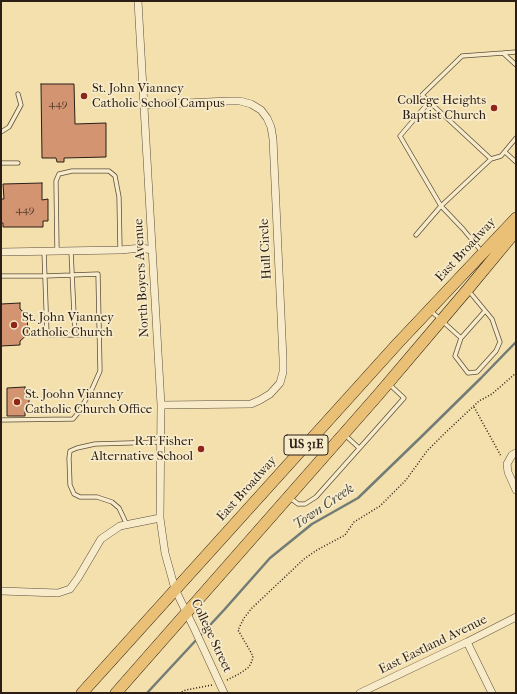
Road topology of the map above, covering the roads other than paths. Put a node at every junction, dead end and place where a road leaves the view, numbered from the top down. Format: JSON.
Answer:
{"nodes":[{"id":1,"x":138,"y":1,"type":"edge"},
{"id":2,"x":503,"y":52,"type":"junction"},
{"id":3,"x":516,"y":52,"type":"edge"},
{"id":4,"x":516,"y":66,"type":"edge"},
{"id":5,"x":18,"y":94,"type":"dead end"},
{"id":6,"x":429,"y":102,"type":"junction"},
{"id":7,"x":144,"y":105,"type":"junction"},
{"id":8,"x":1,"y":132,"type":"edge"},
{"id":9,"x":516,"y":138,"type":"edge"},
{"id":10,"x":505,"y":152,"type":"junction"},
{"id":11,"x":491,"y":159,"type":"junction"},
{"id":12,"x":516,"y":162,"type":"edge"},
{"id":13,"x":1,"y":163,"type":"edge"},
{"id":14,"x":18,"y":163,"type":"dead end"},
{"id":15,"x":441,"y":206,"type":"junction"},
{"id":16,"x":516,"y":218,"type":"edge"},
{"id":17,"x":516,"y":231,"type":"edge"},
{"id":18,"x":416,"y":235,"type":"dead end"},
{"id":19,"x":120,"y":250,"type":"junction"},
{"id":20,"x":152,"y":250,"type":"junction"},
{"id":21,"x":44,"y":251,"type":"junction"},
{"id":22,"x":57,"y":251,"type":"junction"},
{"id":23,"x":71,"y":251,"type":"junction"},
{"id":24,"x":1,"y":252,"type":"edge"},
{"id":25,"x":483,"y":253,"type":"junction"},
{"id":26,"x":72,"y":275,"type":"junction"},
{"id":27,"x":1,"y":276,"type":"edge"},
{"id":28,"x":45,"y":276,"type":"junction"},
{"id":29,"x":468,"y":289,"type":"junction"},
{"id":30,"x":429,"y":310,"type":"junction"},
{"id":31,"x":485,"y":311,"type":"junction"},
{"id":32,"x":441,"y":320,"type":"junction"},
{"id":33,"x":75,"y":335,"type":"junction"},
{"id":34,"x":99,"y":335,"type":"junction"},
{"id":35,"x":462,"y":338,"type":"junction"},
{"id":36,"x":387,"y":383,"type":"junction"},
{"id":37,"x":161,"y":405,"type":"junction"},
{"id":38,"x":1,"y":420,"type":"edge"},
{"id":39,"x":344,"y":434,"type":"junction"},
{"id":40,"x":160,"y":442,"type":"junction"},
{"id":41,"x":359,"y":448,"type":"junction"},
{"id":42,"x":516,"y":453,"type":"edge"},
{"id":43,"x":516,"y":490,"type":"edge"},
{"id":44,"x":288,"y":497,"type":"junction"},
{"id":45,"x":160,"y":518,"type":"junction"},
{"id":46,"x":127,"y":525,"type":"junction"},
{"id":47,"x":165,"y":553,"type":"joint"},
{"id":48,"x":175,"y":589,"type":"junction"},
{"id":49,"x":1,"y":591,"type":"edge"},
{"id":50,"x":187,"y":612,"type":"junction"},
{"id":51,"x":516,"y":617,"type":"edge"},
{"id":52,"x":467,"y":642,"type":"junction"},
{"id":53,"x":82,"y":693,"type":"edge"},
{"id":54,"x":116,"y":693,"type":"edge"},
{"id":55,"x":224,"y":693,"type":"edge"},
{"id":56,"x":360,"y":693,"type":"edge"},
{"id":57,"x":492,"y":693,"type":"edge"}],
"edges":[{"from":1,"to":7,"type":"street","name":"North Boyers Avenue"},
{"from":2,"to":3,"type":"lane"},
{"from":2,"to":4,"type":"lane"},
{"from":2,"to":6,"type":"lane"},
{"from":5,"to":8,"type":"lane"},
{"from":6,"to":11,"type":"lane"},
{"from":6,"to":15,"type":"lane"},
{"from":7,"to":20,"type":"street","name":"North Boyers Avenue"},
{"from":7,"to":37,"type":"street","name":"Hull Circle"},
{"from":9,"to":10,"type":"lane"},
{"from":10,"to":11,"type":"lane"},
{"from":10,"to":12,"type":"lane"},
{"from":11,"to":15,"type":"lane"},
{"from":13,"to":14,"type":"lane"},
{"from":15,"to":18,"type":"lane"},
{"from":15,"to":25,"type":"lane"},
{"from":16,"to":25,"type":"main road","name":"East Broadway","number":"US 31E"},
{"from":17,"to":29,"type":"main road","name":"East Broadway","number":"US 31E"},
{"from":19,"to":20,"type":"street"},
{"from":19,"to":22,"type":"lane"},
{"from":19,"to":23,"type":"street"},
{"from":20,"to":37,"type":"street","name":"North Boyers Avenue"},
{"from":21,"to":22,"type":"street"},
{"from":21,"to":24,"type":"street"},
{"from":21,"to":28,"type":"lane"},
{"from":22,"to":23,"type":"street"},
{"from":23,"to":26,"type":"lane"},
{"from":25,"to":30,"type":"main road","name":"East Broadway","number":"US 31E"},
{"from":26,"to":28,"type":"lane"},
{"from":26,"to":33,"type":"lane"},
{"from":26,"to":34,"type":"lane"},
{"from":27,"to":28,"type":"lane"},
{"from":28,"to":33,"type":"lane"},
{"from":29,"to":31,"type":"lane"},
{"from":29,"to":32,"type":"main road","name":"East Broadway","number":"US 31E"},
{"from":30,"to":32,"type":"lane"},
{"from":30,"to":48,"type":"main road","name":"East Broadway","number":"US 31E"},
{"from":31,"to":35,"type":"lane"},
{"from":31,"to":35,"type":"lane"},
{"from":32,"to":35,"type":"lane"},
{"from":32,"to":36,"type":"main road","name":"East Broadway","number":"US 31E"},
{"from":33,"to":34,"type":"lane"},
{"from":34,"to":38,"type":"lane"},
{"from":36,"to":39,"type":"main road","name":"East Broadway","number":"US 31E"},
{"from":36,"to":41,"type":"lane"},
{"from":37,"to":40,"type":"street","name":"North Boyers Avenue"},
{"from":39,"to":41,"type":"lane"},
{"from":39,"to":44,"type":"main road","name":"East Broadway","number":"US 31E"},
{"from":40,"to":45,"type":"street","name":"North Boyers Avenue"},
{"from":40,"to":46,"type":"lane"},
{"from":41,"to":44,"type":"lane"},
{"from":42,"to":43,"type":"street"},
{"from":44,"to":50,"type":"main road","name":"East Broadway","number":"US 31E"},
{"from":45,"to":46,"type":"street"},
{"from":45,"to":47,"type":"street","name":"North Boyers Avenue"},
{"from":46,"to":49,"type":"street"},
{"from":47,"to":48,"type":"street","name":"College Street"},
{"from":48,"to":50,"type":"street","name":"College Street"},
{"from":48,"to":53,"type":"main road","name":"East Broadway","number":"US 31E"},
{"from":50,"to":54,"type":"main road","name":"East Broadway","number":"US 31E"},
{"from":50,"to":55,"type":"street","name":"College Street"},
{"from":51,"to":52,"type":"street","name":"East Eastland Avenue"},
{"from":52,"to":56,"type":"street","name":"East Eastland Avenue"},
{"from":52,"to":57,"type":"street"}]}
